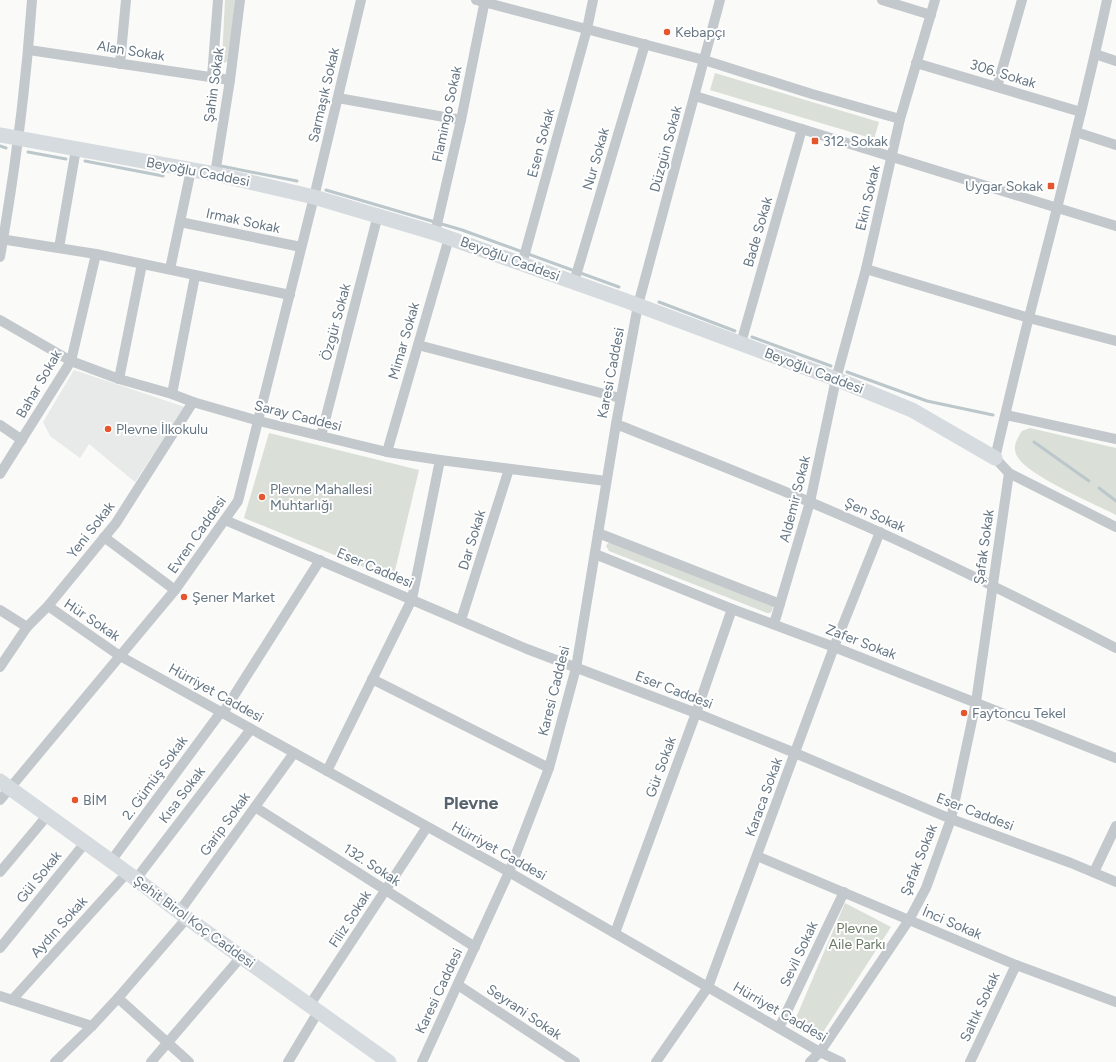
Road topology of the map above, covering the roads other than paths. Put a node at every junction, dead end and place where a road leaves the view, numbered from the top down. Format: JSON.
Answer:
{"nodes":[{"id":1,"x":32,"y":0,"type":"edge"},
{"id":2,"x":126,"y":0,"type":"edge"},
{"id":3,"x":218,"y":0,"type":"edge"},
{"id":4,"x":240,"y":0,"type":"edge"},
{"id":5,"x":361,"y":0,"type":"edge"},
{"id":6,"x":593,"y":0,"type":"edge"},
{"id":7,"x":720,"y":0,"type":"edge"},
{"id":8,"x":882,"y":0,"type":"edge"},
{"id":9,"x":935,"y":0,"type":"edge"},
{"id":10,"x":1022,"y":0,"type":"edge"},
{"id":11,"x":1107,"y":0,"type":"edge"},
{"id":12,"x":482,"y":1,"type":"edge"},
{"id":13,"x":931,"y":15,"type":"junction"},
{"id":14,"x":587,"y":29,"type":"junction"},
{"id":15,"x":645,"y":44,"type":"junction"},
{"id":16,"x":29,"y":50,"type":"junction"},
{"id":17,"x":1095,"y":54,"type":"junction"},
{"id":18,"x":704,"y":60,"type":"junction"},
{"id":19,"x":1116,"y":61,"type":"edge"},
{"id":20,"x":916,"y":63,"type":"junction"},
{"id":21,"x":120,"y":64,"type":"junction"},
{"id":22,"x":212,"y":78,"type":"junction"},
{"id":23,"x":230,"y":80,"type":"junction"},
{"id":24,"x":997,"y":87,"type":"junction"},
{"id":25,"x":695,"y":96,"type":"junction"},
{"id":26,"x":338,"y":98,"type":"junction"},
{"id":27,"x":1081,"y":112,"type":"junction"},
{"id":28,"x":900,"y":119,"type":"junction"},
{"id":29,"x":461,"y":120,"type":"junction"},
{"id":30,"x":802,"y":129,"type":"junction"},
{"id":31,"x":1076,"y":132,"type":"junction"},
{"id":32,"x":0,"y":135,"type":"edge"},
{"id":33,"x":18,"y":138,"type":"junction"},
{"id":34,"x":1116,"y":145,"type":"edge"},
{"id":35,"x":76,"y":149,"type":"junction"},
{"id":36,"x":892,"y":156,"type":"junction"},
{"id":37,"x":191,"y":170,"type":"junction"},
{"id":38,"x":215,"y":174,"type":"junction"},
{"id":39,"x":314,"y":197,"type":"junction"},
{"id":40,"x":1058,"y":208,"type":"junction"},
{"id":41,"x":378,"y":215,"type":"junction"},
{"id":42,"x":180,"y":222,"type":"junction"},
{"id":43,"x":436,"y":226,"type":"junction"},
{"id":44,"x":1116,"y":226,"type":"edge"},
{"id":45,"x":449,"y":238,"type":"junction"},
{"id":46,"x":2,"y":240,"type":"edge"},
{"id":47,"x":301,"y":247,"type":"junction"},
{"id":48,"x":59,"y":248,"type":"junction"},
{"id":49,"x":96,"y":254,"type":"junction"},
{"id":50,"x":0,"y":257,"type":"edge"},
{"id":51,"x":524,"y":257,"type":"junction"},
{"id":52,"x":142,"y":264,"type":"junction"},
{"id":53,"x":170,"y":269,"type":"junction"},
{"id":54,"x":866,"y":269,"type":"junction"},
{"id":55,"x":576,"y":275,"type":"junction"},
{"id":56,"x":195,"y":276,"type":"junction"},
{"id":57,"x":290,"y":295,"type":"junction"},
{"id":58,"x":638,"y":305,"type":"junction"},
{"id":59,"x":1029,"y":318,"type":"junction"},
{"id":60,"x":0,"y":320,"type":"edge"},
{"id":61,"x":1116,"y":341,"type":"edge"},
{"id":62,"x":741,"y":342,"type":"junction"},
{"id":63,"x":418,"y":345,"type":"junction"},
{"id":64,"x":71,"y":361,"type":"junction"},
{"id":65,"x":119,"y":379,"type":"junction"},
{"id":66,"x":836,"y":379,"type":"junction"},
{"id":67,"x":172,"y":394,"type":"junction"},
{"id":68,"x":620,"y":398,"type":"junction"},
{"id":69,"x":193,"y":402,"type":"junction"},
{"id":70,"x":1006,"y":415,"type":"junction"},
{"id":71,"x":259,"y":421,"type":"junction"},
{"id":72,"x":616,"y":424,"type":"junction"},
{"id":73,"x":0,"y":425,"type":"edge"},
{"id":74,"x":321,"y":436,"type":"junction"},
{"id":75,"x":1116,"y":439,"type":"edge"},
{"id":76,"x":22,"y":440,"type":"junction"},
{"id":77,"x":387,"y":452,"type":"junction"},
{"id":78,"x":995,"y":458,"type":"junction"},
{"id":79,"x":440,"y":460,"type":"junction"},
{"id":80,"x":509,"y":469,"type":"junction"},
{"id":81,"x":1009,"y":473,"type":"junction"},
{"id":82,"x":0,"y":474,"type":"edge"},
{"id":83,"x":606,"y":481,"type":"junction"},
{"id":84,"x":810,"y":502,"type":"junction"},
{"id":85,"x":225,"y":520,"type":"junction"},
{"id":86,"x":1116,"y":527,"type":"edge"},
{"id":87,"x":880,"y":532,"type":"junction"},
{"id":88,"x":598,"y":533,"type":"junction"},
{"id":89,"x":104,"y":538,"type":"junction"},
{"id":90,"x":595,"y":554,"type":"junction"},
{"id":91,"x":320,"y":560,"type":"junction"},
{"id":92,"x":993,"y":586,"type":"junction"},
{"id":93,"x":175,"y":590,"type":"junction"},
{"id":94,"x":412,"y":599,"type":"junction"},
{"id":95,"x":780,"y":604,"type":"junction"},
{"id":96,"x":48,"y":606,"type":"junction"},
{"id":97,"x":732,"y":609,"type":"junction"},
{"id":98,"x":0,"y":610,"type":"edge"},
{"id":99,"x":461,"y":620,"type":"junction"},
{"id":100,"x":774,"y":624,"type":"junction"},
{"id":101,"x":27,"y":627,"type":"junction"},
{"id":102,"x":834,"y":647,"type":"junction"},
{"id":103,"x":1116,"y":648,"type":"edge"},
{"id":104,"x":120,"y":656,"type":"junction"},
{"id":105,"x":0,"y":667,"type":"edge"},
{"id":106,"x":576,"y":668,"type":"junction"},
{"id":107,"x":372,"y":679,"type":"junction"},
{"id":108,"x":976,"y":702,"type":"junction"},
{"id":109,"x":222,"y":712,"type":"junction"},
{"id":110,"x":696,"y":713,"type":"junction"},
{"id":111,"x":251,"y":728,"type":"junction"},
{"id":112,"x":294,"y":753,"type":"junction"},
{"id":113,"x":795,"y":753,"type":"junction"},
{"id":114,"x":1116,"y":758,"type":"edge"},
{"id":115,"x":549,"y":768,"type":"junction"},
{"id":116,"x":327,"y":771,"type":"junction"},
{"id":117,"x":5,"y":784,"type":"edge"},
{"id":118,"x":0,"y":800,"type":"edge"},
{"id":119,"x":255,"y":807,"type":"junction"},
{"id":120,"x":47,"y":816,"type":"junction"},
{"id":121,"x":951,"y":819,"type":"junction"},
{"id":122,"x":427,"y":826,"type":"junction"},
{"id":123,"x":1116,"y":826,"type":"edge"},
{"id":124,"x":85,"y":843,"type":"junction"},
{"id":125,"x":756,"y":856,"type":"junction"},
{"id":126,"x":112,"y":861,"type":"junction"},
{"id":127,"x":0,"y":872,"type":"edge"},
{"id":128,"x":509,"y":872,"type":"junction"},
{"id":129,"x":1094,"y":872,"type":"junction"},
{"id":130,"x":131,"y":876,"type":"junction"},
{"id":131,"x":1116,"y":882,"type":"edge"},
{"id":132,"x":385,"y":890,"type":"junction"},
{"id":133,"x":844,"y":892,"type":"junction"},
{"id":134,"x":183,"y":915,"type":"junction"},
{"id":135,"x":909,"y":920,"type":"junction"},
{"id":136,"x":615,"y":933,"type":"junction"},
{"id":137,"x":475,"y":947,"type":"junction"},
{"id":138,"x":0,"y":948,"type":"edge"},
{"id":139,"x":241,"y":957,"type":"junction"},
{"id":140,"x":1016,"y":965,"type":"junction"},
{"id":141,"x":458,"y":985,"type":"junction"},
{"id":142,"x":708,"y":987,"type":"junction"},
{"id":143,"x":0,"y":996,"type":"edge"},
{"id":144,"x":118,"y":998,"type":"junction"},
{"id":145,"x":12,"y":1000,"type":"junction"},
{"id":146,"x":1116,"y":1002,"type":"edge"},
{"id":147,"x":313,"y":1009,"type":"junction"},
{"id":148,"x":92,"y":1026,"type":"junction"},
{"id":149,"x":779,"y":1028,"type":"junction"},
{"id":150,"x":168,"y":1044,"type":"junction"},
{"id":151,"x":820,"y":1052,"type":"junction"},
{"id":152,"x":55,"y":1062,"type":"edge"},
{"id":153,"x":151,"y":1062,"type":"edge"},
{"id":154,"x":189,"y":1062,"type":"edge"},
{"id":155,"x":288,"y":1062,"type":"edge"},
{"id":156,"x":389,"y":1062,"type":"edge"},
{"id":157,"x":422,"y":1062,"type":"edge"},
{"id":158,"x":574,"y":1062,"type":"edge"},
{"id":159,"x":656,"y":1062,"type":"edge"},
{"id":160,"x":810,"y":1062,"type":"edge"},
{"id":161,"x":841,"y":1062,"type":"edge"},
{"id":162,"x":970,"y":1062,"type":"edge"}],
"edges":[{"from":1,"to":16,"type":"street"},
{"from":2,"to":21,"type":"street"},
{"from":3,"to":22,"type":"street"},
{"from":4,"to":23,"type":"street","name":"Şahin Sokak"},
{"from":5,"to":26,"type":"street","name":"Sarmaşık Sokak"},
{"from":6,"to":14,"type":"street","name":"Esen Sokak"},
{"from":7,"to":18,"type":"street","name":"Düzgün Sokak"},
{"from":8,"to":13,"type":"street"},
{"from":9,"to":13,"type":"street","name":"Ekin Sokak"},
{"from":10,"to":24,"type":"street"},
{"from":11,"to":17,"type":"street"},
{"from":12,"to":14,"type":"street"},
{"from":12,"to":29,"type":"street","name":"Flamingo Sokak"},
{"from":13,"to":20,"type":"street","name":"Ekin Sokak"},
{"from":14,"to":15,"type":"street"},
{"from":14,"to":51,"type":"street","name":"Esen Sokak"},
{"from":15,"to":18,"type":"street"},
{"from":15,"to":55,"type":"street","name":"Nur Sokak"},
{"from":16,"to":21,"type":"street","name":"Alan Sokak"},
{"from":16,"to":33,"type":"street"},
{"from":17,"to":19,"type":"street"},
{"from":17,"to":27,"type":"street"},
{"from":18,"to":25,"type":"street","name":"Düzgün Sokak"},
{"from":18,"to":28,"type":"street"},
{"from":20,"to":24,"type":"street","name":"306. Sokak"},
{"from":20,"to":28,"type":"street","name":"Ekin Sokak"},
{"from":21,"to":22,"type":"street","name":"Alan Sokak"},
{"from":22,"to":23,"type":"street","name":"Alan Sokak"},
{"from":23,"to":38,"type":"street","name":"Şahin Sokak"},
{"from":24,"to":27,"type":"street","name":"306. Sokak"},
{"from":25,"to":30,"type":"street"},
{"from":25,"to":58,"type":"street","name":"Düzgün Sokak"},
{"from":26,"to":29,"type":"street"},
{"from":26,"to":39,"type":"street","name":"Sarmaşık Sokak"},
{"from":27,"to":31,"type":"street"},
{"from":28,"to":36,"type":"street","name":"Ekin Sokak"},
{"from":29,"to":43,"type":"street","name":"Flamingo Sokak"},
{"from":30,"to":36,"type":"street"},
{"from":30,"to":62,"type":"street","name":"Bade Sokak"},
{"from":31,"to":34,"type":"street"},
{"from":31,"to":40,"type":"street"},
{"from":32,"to":33,"type":"main road","name":"Beyoğlu Caddesi"},
{"from":33,"to":35,"type":"main road","name":"Beyoğlu Caddesi"},
{"from":33,"to":46,"type":"street"},
{"from":35,"to":37,"type":"main road","name":"Beyoğlu Caddesi"},
{"from":35,"to":48,"type":"street"},
{"from":36,"to":40,"type":"street"},
{"from":36,"to":54,"type":"street","name":"Ekin Sokak"},
{"from":37,"to":38,"type":"main road","name":"Beyoğlu Caddesi"},
{"from":37,"to":42,"type":"street"},
{"from":38,"to":39,"type":"main road","name":"Beyoğlu Caddesi"},
{"from":39,"to":41,"type":"main road","name":"Beyoğlu Caddesi"},
{"from":39,"to":47,"type":"street","name":"Evren Caddesi"},
{"from":40,"to":44,"type":"street"},
{"from":40,"to":59,"type":"street"},
{"from":41,"to":43,"type":"main road","name":"Beyoğlu Caddesi"},
{"from":41,"to":74,"type":"street","name":"Özgür Sokak"},
{"from":42,"to":47,"type":"street","name":"Irmak Sokak"},
{"from":42,"to":53,"type":"street"},
{"from":43,"to":45,"type":"main road","name":"Beyoğlu Caddesi"},
{"from":45,"to":51,"type":"main road","name":"Beyoğlu Caddesi"},
{"from":45,"to":63,"type":"street","name":"Mimar Sokak"},
{"from":46,"to":48,"type":"street"},
{"from":46,"to":50,"type":"street"},
{"from":47,"to":57,"type":"street","name":"Evren Caddesi"},
{"from":48,"to":49,"type":"street"},
{"from":49,"to":52,"type":"street"},
{"from":49,"to":64,"type":"street","name":"Bahar Sokak"},
{"from":51,"to":55,"type":"main road","name":"Beyoğlu Caddesi"},
{"from":52,"to":53,"type":"street"},
{"from":52,"to":65,"type":"street"},
{"from":53,"to":56,"type":"street"},
{"from":54,"to":59,"type":"street"},
{"from":54,"to":66,"type":"street","name":"Ekin Sokak"},
{"from":55,"to":58,"type":"main road","name":"Beyoğlu Caddesi"},
{"from":56,"to":57,"type":"street"},
{"from":56,"to":67,"type":"street"},
{"from":57,"to":71,"type":"street","name":"Evren Caddesi"},
{"from":58,"to":62,"type":"main road","name":"Beyoğlu Caddesi"},
{"from":58,"to":68,"type":"street","name":"Karesi Caddesi"},
{"from":59,"to":61,"type":"street"},
{"from":59,"to":70,"type":"street"},
{"from":60,"to":64,"type":"street","name":"Saray Caddesi"},
{"from":62,"to":66,"type":"main road","name":"Beyoğlu Caddesi"},
{"from":63,"to":68,"type":"street"},
{"from":63,"to":77,"type":"street","name":"Mimar Sokak"},
{"from":64,"to":65,"type":"street","name":"Saray Caddesi"},
{"from":64,"to":76,"type":"street","name":"Bahar Sokak"},
{"from":65,"to":67,"type":"street","name":"Saray Caddesi"},
{"from":66,"to":78,"type":"main road","name":"Beyoğlu Caddesi"},
{"from":66,"to":84,"type":"street","name":"Aldemir Sokak"},
{"from":67,"to":69,"type":"street","name":"Saray Caddesi"},
{"from":68,"to":72,"type":"street","name":"Karesi Caddesi"},
{"from":69,"to":71,"type":"street","name":"Saray Caddesi"},
{"from":69,"to":89,"type":"street","name":"Yeni Sokak"},
{"from":70,"to":75,"type":"street"},
{"from":70,"to":78,"type":"street"},
{"from":71,"to":74,"type":"street","name":"Saray Caddesi"},
{"from":71,"to":85,"type":"street","name":"Evren Caddesi"},
{"from":72,"to":83,"type":"street","name":"Karesi Caddesi"},
{"from":72,"to":84,"type":"street","name":"Şen Sokak"},
{"from":73,"to":76,"type":"street"},
{"from":74,"to":77,"type":"street","name":"Saray Caddesi"},
{"from":76,"to":82,"type":"street","name":"Bahar Sokak"},
{"from":77,"to":79,"type":"street","name":"Saray Caddesi"},
{"from":78,"to":81,"type":"street"},
{"from":79,"to":80,"type":"street","name":"Saray Caddesi"},
{"from":79,"to":94,"type":"street"},
{"from":80,"to":83,"type":"street","name":"Saray Caddesi"},
{"from":80,"to":99,"type":"street","name":"Dar Sokak"},
{"from":81,"to":86,"type":"street"},
{"from":81,"to":92,"type":"street","name":"Şafak Sokak"},
{"from":83,"to":88,"type":"street","name":"Karesi Caddesi"},
{"from":84,"to":87,"type":"street","name":"Şen Sokak"},
{"from":84,"to":95,"type":"street","name":"Aldemir Sokak"},
{"from":85,"to":91,"type":"street","name":"Eser Caddesi"},
{"from":85,"to":93,"type":"street","name":"Evren Caddesi"},
{"from":87,"to":92,"type":"street","name":"Şen Sokak"},
{"from":87,"to":102,"type":"street","name":"Karaca Sokak"},
{"from":88,"to":90,"type":"street","name":"Karesi Caddesi"},
{"from":88,"to":95,"type":"street"},
{"from":89,"to":93,"type":"street"},
{"from":89,"to":96,"type":"street","name":"Yeni Sokak"},
{"from":90,"to":97,"type":"street","name":"Zafer Sokak"},
{"from":90,"to":106,"type":"street","name":"Karesi Caddesi"},
{"from":91,"to":94,"type":"street","name":"Eser Caddesi"},
{"from":91,"to":109,"type":"street","name":"2. Gümüş Sokak"},
{"from":92,"to":103,"type":"street","name":"Şen Sokak"},
{"from":92,"to":108,"type":"street","name":"Şafak Sokak"},
{"from":93,"to":104,"type":"street","name":"Evren Caddesi"},
{"from":94,"to":99,"type":"street","name":"Eser Caddesi"},
{"from":94,"to":107,"type":"street"},
{"from":95,"to":100,"type":"street","name":"Aldemir Sokak"},
{"from":96,"to":101,"type":"street","name":"Yeni Sokak"},
{"from":96,"to":104,"type":"street","name":"Hür Sokak"},
{"from":97,"to":100,"type":"street","name":"Zafer Sokak"},
{"from":97,"to":110,"type":"street","name":"Gür Sokak"},
{"from":98,"to":101,"type":"street"},
{"from":99,"to":106,"type":"street","name":"Eser Caddesi"},
{"from":100,"to":102,"type":"street","name":"Zafer Sokak"},
{"from":101,"to":105,"type":"street","name":"Yeni Sokak"},
{"from":102,"to":108,"type":"street","name":"Zafer Sokak"},
{"from":102,"to":113,"type":"street","name":"Karaca Sokak"},
{"from":104,"to":109,"type":"street","name":"Hürriyet Caddesi"},
{"from":104,"to":117,"type":"street","name":"Evren Caddesi"},
{"from":106,"to":110,"type":"street","name":"Eser Caddesi"},
{"from":106,"to":115,"type":"street","name":"Karesi Caddesi"},
{"from":107,"to":115,"type":"street"},
{"from":107,"to":116,"type":"street"},
{"from":108,"to":114,"type":"street","name":"Zafer Sokak"},
{"from":108,"to":121,"type":"street","name":"Şafak Sokak"},
{"from":109,"to":111,"type":"street","name":"Hürriyet Caddesi"},
{"from":109,"to":126,"type":"street","name":"2. Gümüş Sokak"},
{"from":110,"to":113,"type":"street","name":"Eser Caddesi"},
{"from":110,"to":136,"type":"street","name":"Gür Sokak"},
{"from":111,"to":112,"type":"street","name":"Hürriyet Caddesi"},
{"from":111,"to":130,"type":"street","name":"Kısa Sokak"},
{"from":112,"to":116,"type":"street","name":"Hürriyet Caddesi"},
{"from":112,"to":119,"type":"street","name":"Garip Sokak"},
{"from":113,"to":121,"type":"street","name":"Eser Caddesi"},
{"from":113,"to":125,"type":"street","name":"Karaca Sokak"},
{"from":115,"to":128,"type":"street","name":"Karesi Caddesi"},
{"from":116,"to":122,"type":"street","name":"Hürriyet Caddesi"},
{"from":117,"to":118,"type":"street","name":"Evren Caddesi"},
{"from":117,"to":120,"type":"main road","name":"Şehit Birol Koç Caddesi"},
{"from":119,"to":132,"type":"street","name":"132. Sokak"},
{"from":119,"to":134,"type":"street","name":"Garip Sokak"},
{"from":120,"to":124,"type":"main road","name":"Şehit Birol Koç Caddesi"},
{"from":120,"to":127,"type":"street"},
{"from":121,"to":129,"type":"street","name":"Eser Caddesi"},
{"from":121,"to":135,"type":"street","name":"Şafak Sokak"},
{"from":122,"to":128,"type":"street","name":"Hürriyet Caddesi"},
{"from":122,"to":132,"type":"street","name":"Filiz Sokak"},
{"from":123,"to":129,"type":"street"},
{"from":124,"to":126,"type":"main road","name":"Şehit Birol Koç Caddesi"},
{"from":124,"to":138,"type":"street","name":"Gül Sokak"},
{"from":125,"to":133,"type":"street","name":"İnci Sokak"},
{"from":125,"to":142,"type":"street","name":"Karaca Sokak"},
{"from":126,"to":130,"type":"main road","name":"Şehit Birol Koç Caddesi"},
{"from":128,"to":136,"type":"street","name":"Hürriyet Caddesi"},
{"from":128,"to":137,"type":"street","name":"Karesi Caddesi"},
{"from":129,"to":131,"type":"street","name":"Eser Caddesi"},
{"from":130,"to":134,"type":"main road","name":"Şehit Birol Koç Caddesi"},
{"from":130,"to":145,"type":"street","name":"Aydın Sokak"},
{"from":132,"to":137,"type":"street","name":"132. Sokak"},
{"from":132,"to":147,"type":"street","name":"Filiz Sokak"},
{"from":133,"to":135,"type":"street","name":"İnci Sokak"},
{"from":133,"to":149,"type":"street","name":"Sevil Sokak"},
{"from":134,"to":139,"type":"main road","name":"Şehit Birol Koç Caddesi"},
{"from":134,"to":144,"type":"street","name":"Garip Sokak"},
{"from":135,"to":140,"type":"street","name":"İnci Sokak"},
{"from":135,"to":151,"type":"street","name":"Şafak Sokak"},
{"from":136,"to":142,"type":"street","name":"Hürriyet Caddesi"},
{"from":137,"to":141,"type":"street","name":"Karesi Caddesi"},
{"from":139,"to":147,"type":"main road","name":"Şehit Birol Koç Caddesi"},
{"from":139,"to":150,"type":"street"},
{"from":140,"to":146,"type":"street","name":"İnci Sokak"},
{"from":140,"to":162,"type":"street","name":"Saltık Sokak"},
{"from":141,"to":157,"type":"street","name":"Karesi Caddesi"},
{"from":141,"to":158,"type":"street","name":"Seyrani Sokak"},
{"from":142,"to":149,"type":"street","name":"Hürriyet Caddesi"},
{"from":142,"to":159,"type":"street","name":"Karaca Sokak"},
{"from":143,"to":145,"type":"street"},
{"from":144,"to":148,"type":"street","name":"Garip Sokak"},
{"from":144,"to":150,"type":"street"},
{"from":145,"to":148,"type":"street"},
{"from":147,"to":155,"type":"street","name":"Filiz Sokak"},
{"from":147,"to":156,"type":"main road","name":"Şehit Birol Koç Caddesi"},
{"from":148,"to":152,"type":"street","name":"Garip Sokak"},
{"from":149,"to":151,"type":"street","name":"Hürriyet Caddesi"},
{"from":150,"to":153,"type":"street"},
{"from":150,"to":154,"type":"street"},
{"from":151,"to":160,"type":"street","name":"Şafak Sokak"},
{"from":151,"to":161,"type":"street","name":"Hürriyet Caddesi"}]}
